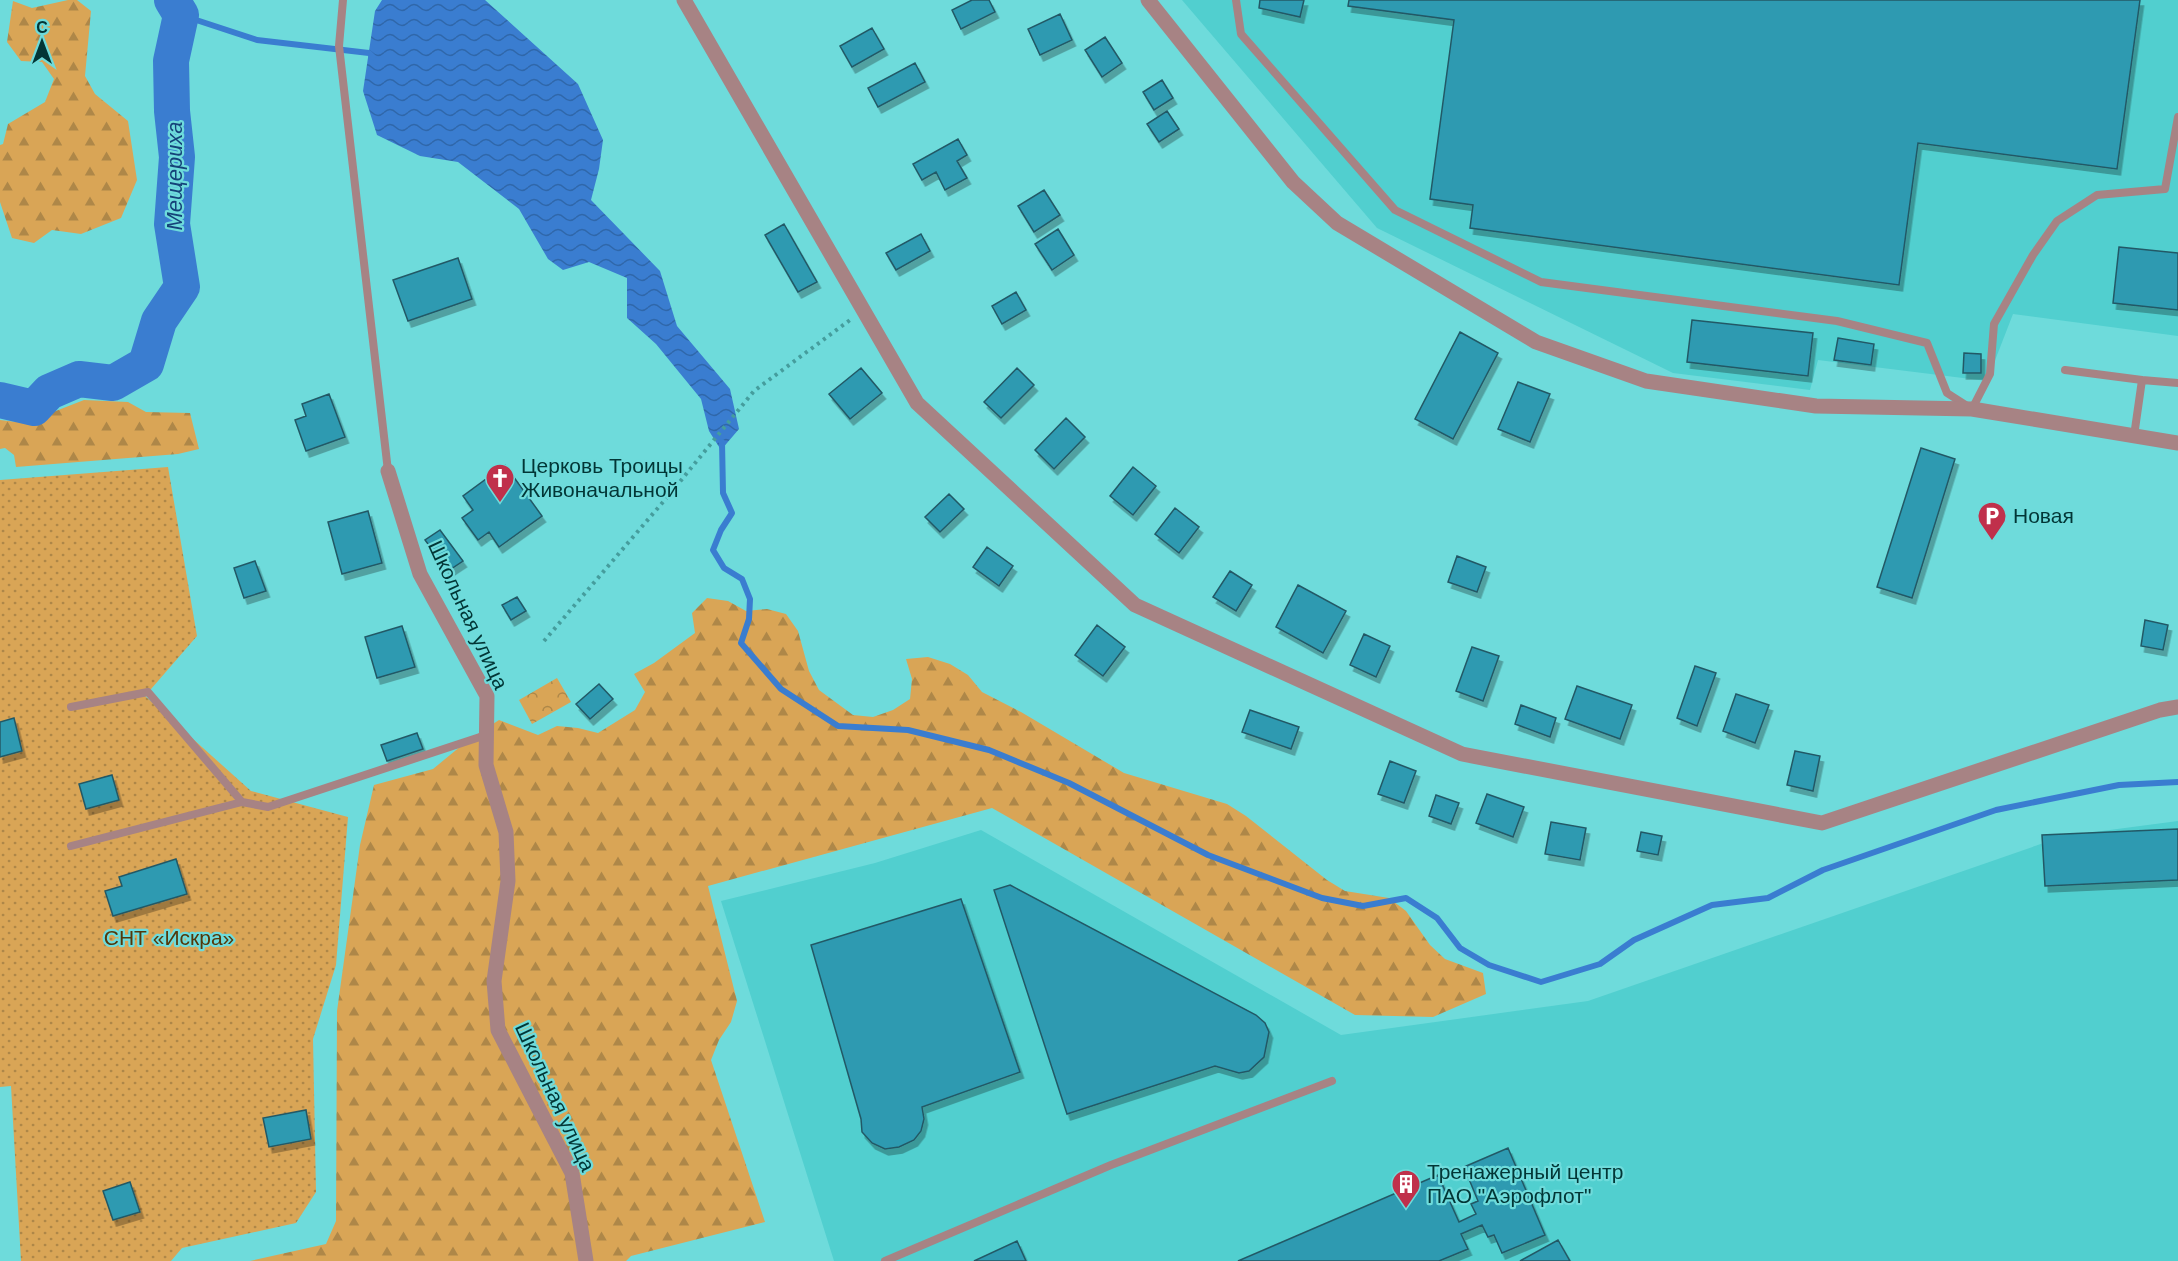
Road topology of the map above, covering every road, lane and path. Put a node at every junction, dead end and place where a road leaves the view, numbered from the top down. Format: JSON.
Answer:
{"nodes":[{"id":1,"x":343,"y":0,"type":"edge"},
{"id":2,"x":684,"y":0,"type":"edge"},
{"id":3,"x":1148,"y":0,"type":"edge"},
{"id":4,"x":1236,"y":0,"type":"edge"},
{"id":5,"x":2178,"y":117,"type":"edge"},
{"id":6,"x":863,"y":310,"type":"junction"},
{"id":7,"x":2065,"y":370,"type":"dead end"},
{"id":8,"x":2142,"y":380,"type":"junction"},
{"id":9,"x":2178,"y":383,"type":"edge"},
{"id":10,"x":1972,"y":409,"type":"junction"},
{"id":11,"x":2134,"y":436,"type":"junction"},
{"id":12,"x":2178,"y":443,"type":"edge"},
{"id":13,"x":388,"y":471,"type":"joint"},
{"id":14,"x":544,"y":641,"type":"dead end"},
{"id":15,"x":71,"y":707,"type":"dead end"},
{"id":16,"x":2178,"y":707,"type":"edge"},
{"id":17,"x":486,"y":735,"type":"junction"},
{"id":18,"x":242,"y":802,"type":"junction"},
{"id":19,"x":71,"y":846,"type":"dead end"},
{"id":20,"x":1332,"y":1081,"type":"dead end"},
{"id":21,"x":586,"y":1261,"type":"edge"},
{"id":22,"x":885,"y":1261,"type":"edge"}],
"edges":[{"from":1,"to":13,"type":"lane"},
{"from":2,"to":6,"type":"street"},
{"from":3,"to":10,"type":"street"},
{"from":4,"to":10,"type":"lane"},
{"from":5,"to":10,"type":"lane"},
{"from":6,"to":14,"type":"path"},
{"from":6,"to":16,"type":"street"},
{"from":7,"to":8,"type":"lane"},
{"from":8,"to":9,"type":"lane"},
{"from":8,"to":11,"type":"lane"},
{"from":10,"to":11,"type":"street"},
{"from":11,"to":12,"type":"street"},
{"from":13,"to":17,"type":"street","name":"Школьная улица"},
{"from":15,"to":18,"type":"lane"},
{"from":17,"to":18,"type":"lane"},
{"from":17,"to":21,"type":"street","name":"Школьная улица"},
{"from":18,"to":19,"type":"lane"},
{"from":20,"to":22,"type":"lane"}]}
